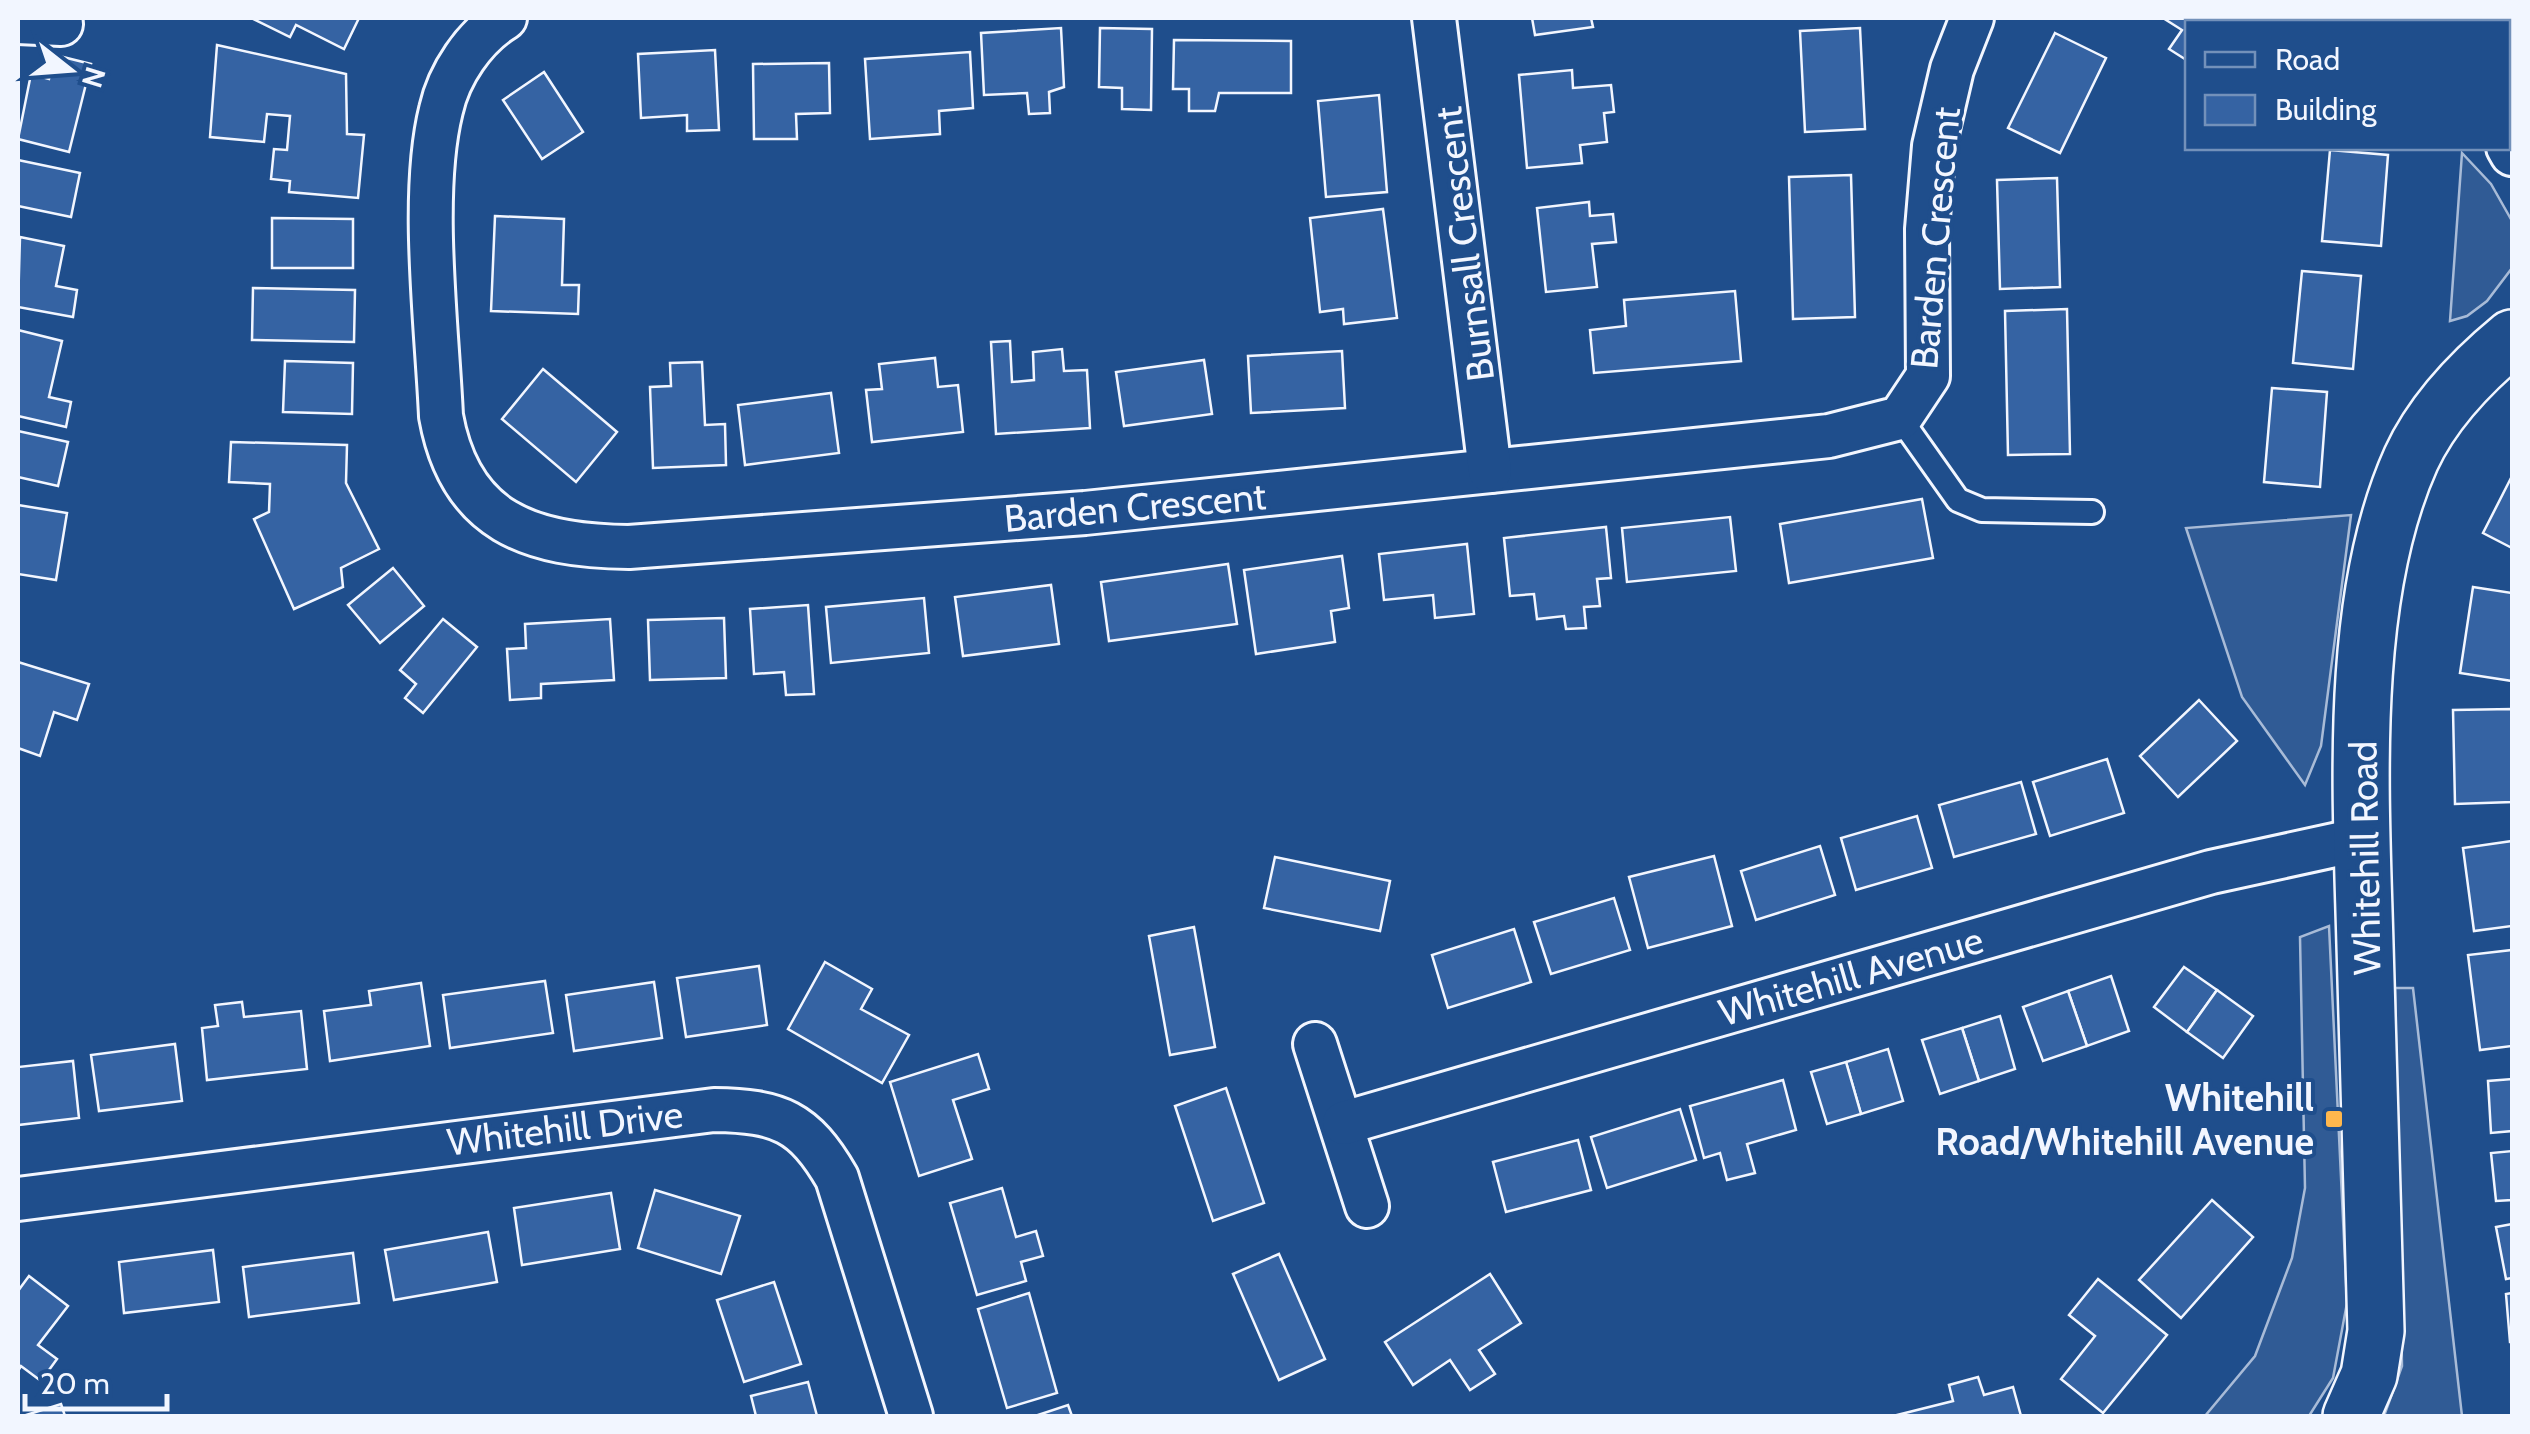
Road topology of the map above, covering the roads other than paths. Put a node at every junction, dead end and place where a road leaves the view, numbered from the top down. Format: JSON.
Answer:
{"nodes":[{"id":1,"x":505,"y":18,"type":"edge"},
{"id":2,"x":1434,"y":18,"type":"edge"},
{"id":3,"x":1972,"y":18,"type":"edge"},
{"id":4,"x":18,"y":22,"type":"edge"},
{"id":5,"x":61,"y":24,"type":"dead end"},
{"id":6,"x":2512,"y":338,"type":"edge"},
{"id":7,"x":1900,"y":418,"type":"junction"},
{"id":8,"x":1490,"y":472,"type":"junction"},
{"id":9,"x":2092,"y":512,"type":"dead end"},
{"id":10,"x":2362,"y":839,"type":"junction"},
{"id":11,"x":1314,"y":1044,"type":"dead end"},
{"id":12,"x":1344,"y":1123,"type":"junction"},
{"id":13,"x":18,"y":1199,"type":"edge"},
{"id":14,"x":1367,"y":1206,"type":"dead end"},
{"id":15,"x":911,"y":1416,"type":"edge"},
{"id":16,"x":2352,"y":1416,"type":"edge"}],
"edges":[{"from":1,"to":8,"type":"street","name":"Barden Crescent"},
{"from":2,"to":8,"type":"street","name":"Burnsall Crescent"},
{"from":3,"to":7,"type":"street","name":"Barden Crescent"},
{"from":4,"to":5,"type":"street"},
{"from":6,"to":10,"type":"street","name":"Whitehill Road"},
{"from":7,"to":8,"type":"street","name":"Barden Crescent"},
{"from":7,"to":9,"type":"lane"},
{"from":10,"to":12,"type":"street","name":"Whitehill Avenue"},
{"from":10,"to":16,"type":"street","name":"Whitehill Road"},
{"from":11,"to":12,"type":"street"},
{"from":12,"to":14,"type":"street"},
{"from":13,"to":15,"type":"street","name":"Whitehill Drive"}]}
